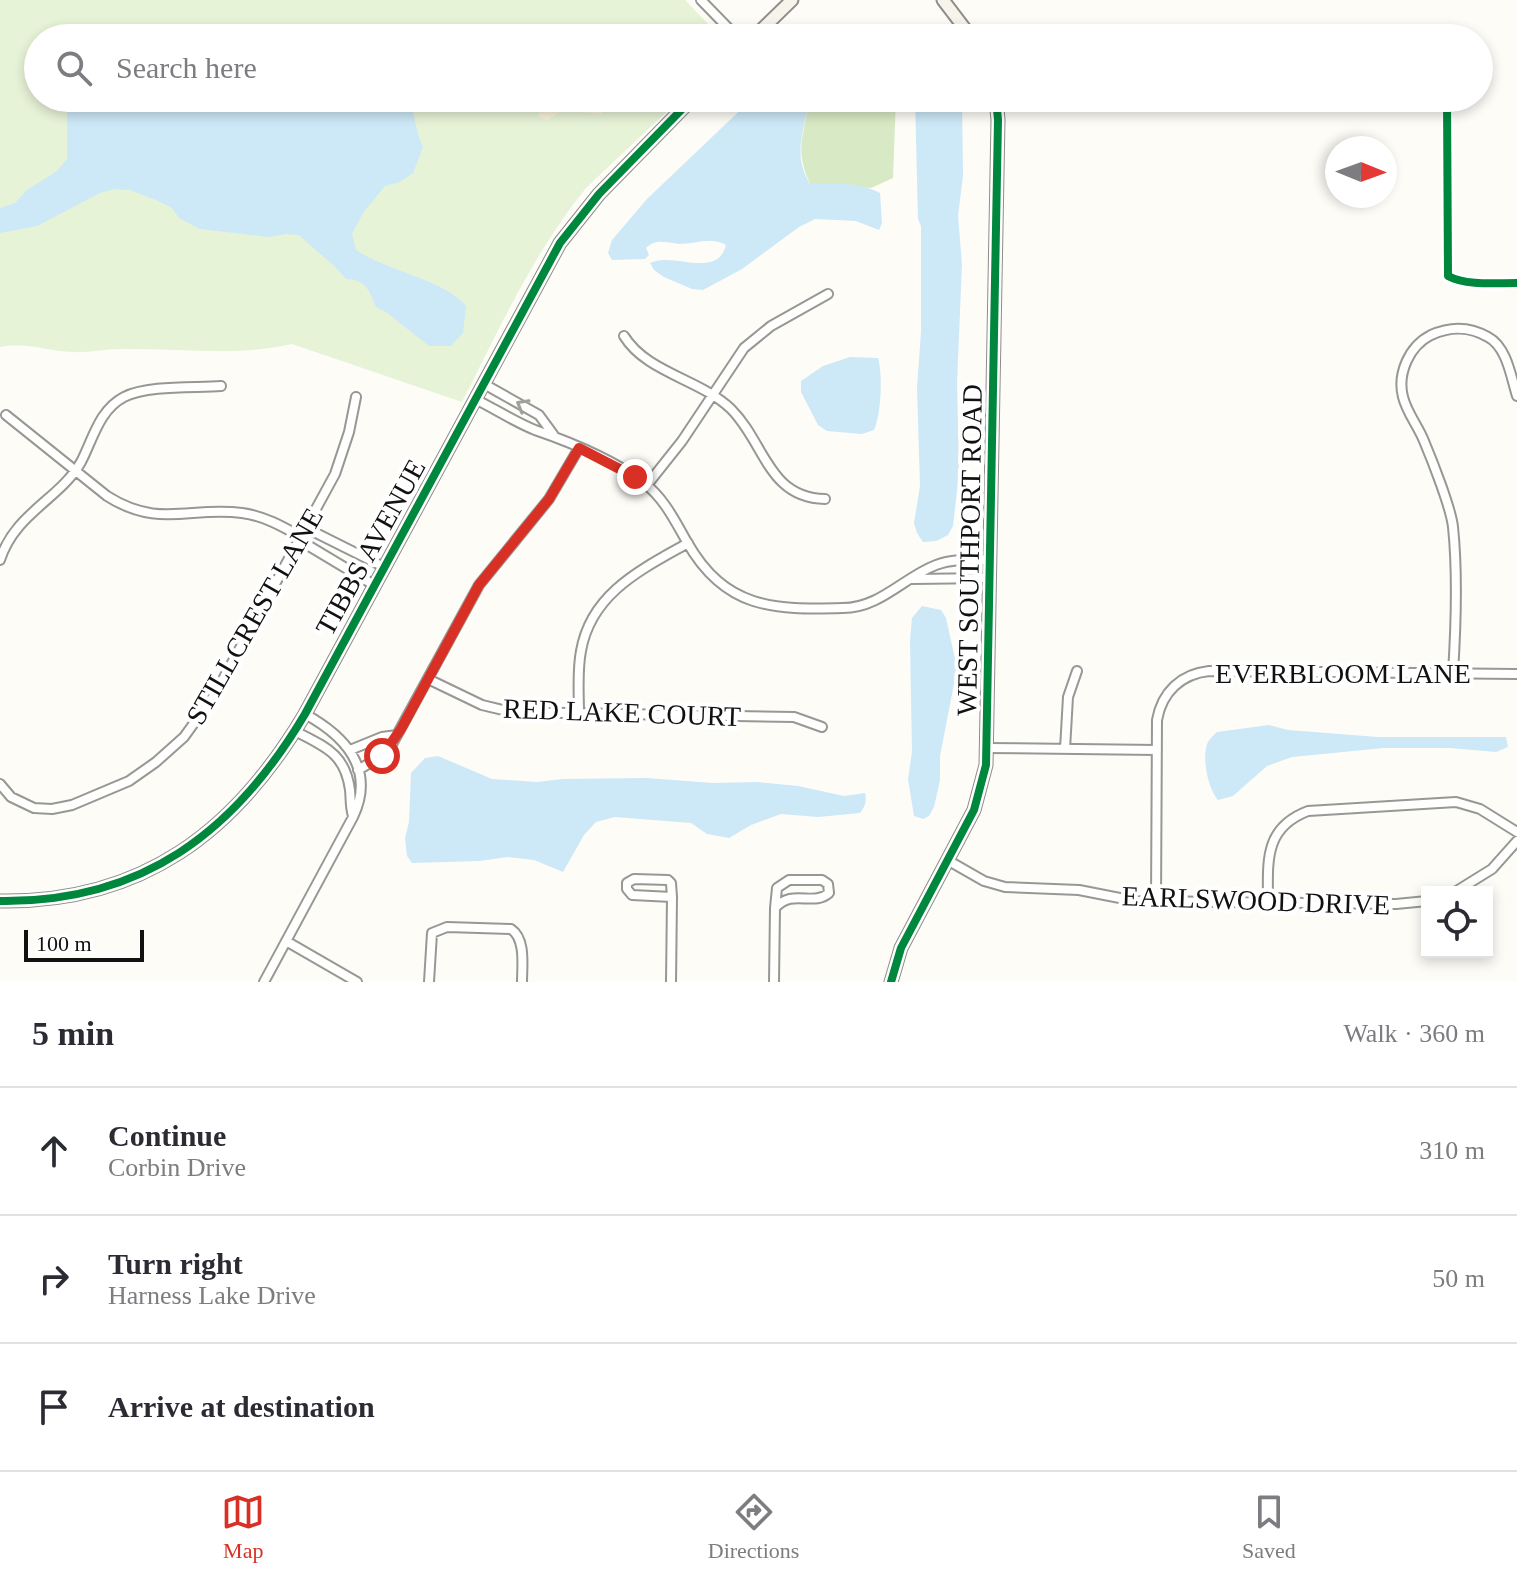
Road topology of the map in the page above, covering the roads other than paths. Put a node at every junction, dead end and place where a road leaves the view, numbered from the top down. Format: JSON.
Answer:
{"nodes":[{"id":1,"x":701,"y":0,"type":"edge"},
{"id":2,"x":792,"y":0,"type":"edge"},
{"id":3,"x":943,"y":0,"type":"edge"},
{"id":4,"x":724,"y":24,"type":"edge"},
{"id":5,"x":767,"y":24,"type":"edge"},
{"id":6,"x":961,"y":24,"type":"edge"},
{"id":7,"x":679,"y":112,"type":"edge"},
{"id":8,"x":997,"y":112,"type":"edge"},
{"id":9,"x":828,"y":294,"type":"dead end"},
{"id":10,"x":624,"y":336,"type":"dead end"},
{"id":11,"x":484,"y":384,"type":"junction"},
{"id":12,"x":221,"y":386,"type":"dead end"},
{"id":13,"x":712,"y":394,"type":"junction"},
{"id":14,"x":1517,"y":396,"type":"edge"},
{"id":15,"x":356,"y":397,"type":"dead end"},
{"id":16,"x":475,"y":399,"type":"junction"},
{"id":17,"x":6,"y":415,"type":"dead end"},
{"id":18,"x":554,"y":434,"type":"junction"},
{"id":19,"x":579,"y":448,"type":"junction"},
{"id":20,"x":75,"y":470,"type":"junction"},
{"id":21,"x":647,"y":485,"type":"junction"},
{"id":22,"x":825,"y":499,"type":"dead end"},
{"id":23,"x":306,"y":528,"type":"junction"},
{"id":24,"x":300,"y":538,"type":"junction"},
{"id":25,"x":688,"y":543,"type":"junction"},
{"id":26,"x":0,"y":560,"type":"edge"},
{"id":27,"x":990,"y":560,"type":"junction"},
{"id":28,"x":384,"y":567,"type":"junction"},
{"id":29,"x":990,"y":578,"type":"junction"},
{"id":30,"x":912,"y":579,"type":"junction"},
{"id":31,"x":374,"y":585,"type":"junction"},
{"id":32,"x":1077,"y":671,"type":"dead end"},
{"id":33,"x":1453,"y":673,"type":"junction"},
{"id":34,"x":1517,"y":674,"type":"edge"},
{"id":35,"x":428,"y":679,"type":"junction"},
{"id":36,"x":305,"y":714,"type":"junction"},
{"id":37,"x":579,"y":714,"type":"junction"},
{"id":38,"x":822,"y":727,"type":"dead end"},
{"id":39,"x":295,"y":731,"type":"junction"},
{"id":40,"x":397,"y":735,"type":"junction"},
{"id":41,"x":987,"y":748,"type":"junction"},
{"id":42,"x":1065,"y":749,"type":"junction"},
{"id":43,"x":350,"y":750,"type":"junction"},
{"id":44,"x":1157,"y":750,"type":"junction"},
{"id":45,"x":357,"y":766,"type":"junction"},
{"id":46,"x":344,"y":768,"type":"junction"},
{"id":47,"x":0,"y":784,"type":"edge"},
{"id":48,"x":353,"y":817,"type":"junction"},
{"id":49,"x":1517,"y":832,"type":"edge"},
{"id":50,"x":1517,"y":841,"type":"edge"},
{"id":51,"x":949,"y":861,"type":"junction"},
{"id":52,"x":1465,"y":886,"type":"edge"},
{"id":53,"x":672,"y":897,"type":"junction"},
{"id":54,"x":0,"y":901,"type":"edge"},
{"id":55,"x":1156,"y":902,"type":"junction"},
{"id":56,"x":1421,"y":902,"type":"edge"},
{"id":57,"x":1268,"y":903,"type":"junction"},
{"id":58,"x":775,"y":908,"type":"junction"},
{"id":59,"x":286,"y":941,"type":"junction"},
{"id":60,"x":264,"y":982,"type":"edge"},
{"id":61,"x":357,"y":982,"type":"edge"},
{"id":62,"x":429,"y":982,"type":"edge"},
{"id":63,"x":522,"y":982,"type":"edge"},
{"id":64,"x":671,"y":982,"type":"edge"},
{"id":65,"x":774,"y":982,"type":"edge"},
{"id":66,"x":891,"y":982,"type":"edge"}],
"edges":[{"from":1,"to":4,"type":"street"},
{"from":2,"to":5,"type":"street"},
{"from":3,"to":6,"type":"street"},
{"from":7,"to":11,"type":"street","name":"TIBBS AVENUE"},
{"from":8,"to":27,"type":"street","name":"WEST SOUTHPORT ROAD"},
{"from":9,"to":13,"type":"street"},
{"from":10,"to":13,"type":"street"},
{"from":11,"to":16,"type":"street","name":"TIBBS AVENUE"},
{"from":18,"to":11,"type":"street","one_way":true},
{"from":12,"to":20,"type":"street"},
{"from":13,"to":21,"type":"street"},
{"from":13,"to":22,"type":"street"},
{"from":14,"to":33,"type":"street"},
{"from":15,"to":23,"type":"street","name":"STILLCREST LANE"},
{"from":16,"to":18,"type":"street"},
{"from":16,"to":28,"type":"street","name":"TIBBS AVENUE"},
{"from":17,"to":20,"type":"street"},
{"from":18,"to":19,"type":"street"},
{"from":19,"to":21,"type":"street"},
{"from":19,"to":35,"type":"street"},
{"from":20,"to":24,"type":"street"},
{"from":20,"to":26,"type":"street"},
{"from":21,"to":25,"type":"street"},
{"from":23,"to":24,"type":"street","name":"STILLCREST LANE"},
{"from":23,"to":28,"type":"street"},
{"from":24,"to":31,"type":"street"},
{"from":24,"to":47,"type":"street","name":"STILLCREST LANE"},
{"from":25,"to":30,"type":"street"},
{"from":25,"to":37,"type":"street"},
{"from":27,"to":29,"type":"street","name":"WEST SOUTHPORT ROAD"},
{"from":27,"to":30,"type":"street"},
{"from":28,"to":31,"type":"street","name":"TIBBS AVENUE"},
{"from":29,"to":30,"type":"street"},
{"from":29,"to":41,"type":"street","name":"WEST SOUTHPORT ROAD"},
{"from":31,"to":36,"type":"street","name":"TIBBS AVENUE"},
{"from":32,"to":42,"type":"street"},
{"from":33,"to":34,"type":"street","name":"EVERBLOOM LANE"},
{"from":33,"to":44,"type":"street","name":"EVERBLOOM LANE"},
{"from":35,"to":37,"type":"street","name":"RED LAKE COURT"},
{"from":35,"to":40,"type":"street"},
{"from":36,"to":39,"type":"street","name":"TIBBS AVENUE"},
{"from":36,"to":43,"type":"street"},
{"from":37,"to":38,"type":"street","name":"RED LAKE COURT"},
{"from":39,"to":46,"type":"street"},
{"from":39,"to":54,"type":"street","name":"TIBBS AVENUE"},
{"from":40,"to":43,"type":"street"},
{"from":40,"to":45,"type":"street"},
{"from":41,"to":42,"type":"street"},
{"from":41,"to":51,"type":"street","name":"WEST SOUTHPORT ROAD"},
{"from":42,"to":44,"type":"street"},
{"from":43,"to":45,"type":"street"},
{"from":44,"to":55,"type":"street"},
{"from":45,"to":46,"type":"street"},
{"from":45,"to":48,"type":"street"},
{"from":46,"to":48,"type":"street"},
{"from":48,"to":59,"type":"street"},
{"from":49,"to":57,"type":"street"},
{"from":50,"to":52,"type":"street"},
{"from":51,"to":55,"type":"street","name":"EARLSWOOD DRIVE"},
{"from":51,"to":66,"type":"street","name":"WEST SOUTHPORT ROAD"},
{"from":53,"to":53,"type":"street"},
{"from":53,"to":64,"type":"street"},
{"from":55,"to":57,"type":"street","name":"EARLSWOOD DRIVE"},
{"from":56,"to":57,"type":"street","name":"EARLSWOOD DRIVE"},
{"from":58,"to":58,"type":"street"},
{"from":58,"to":65,"type":"street"},
{"from":59,"to":60,"type":"street"},
{"from":59,"to":61,"type":"street"},
{"from":62,"to":63,"type":"street"}]}
